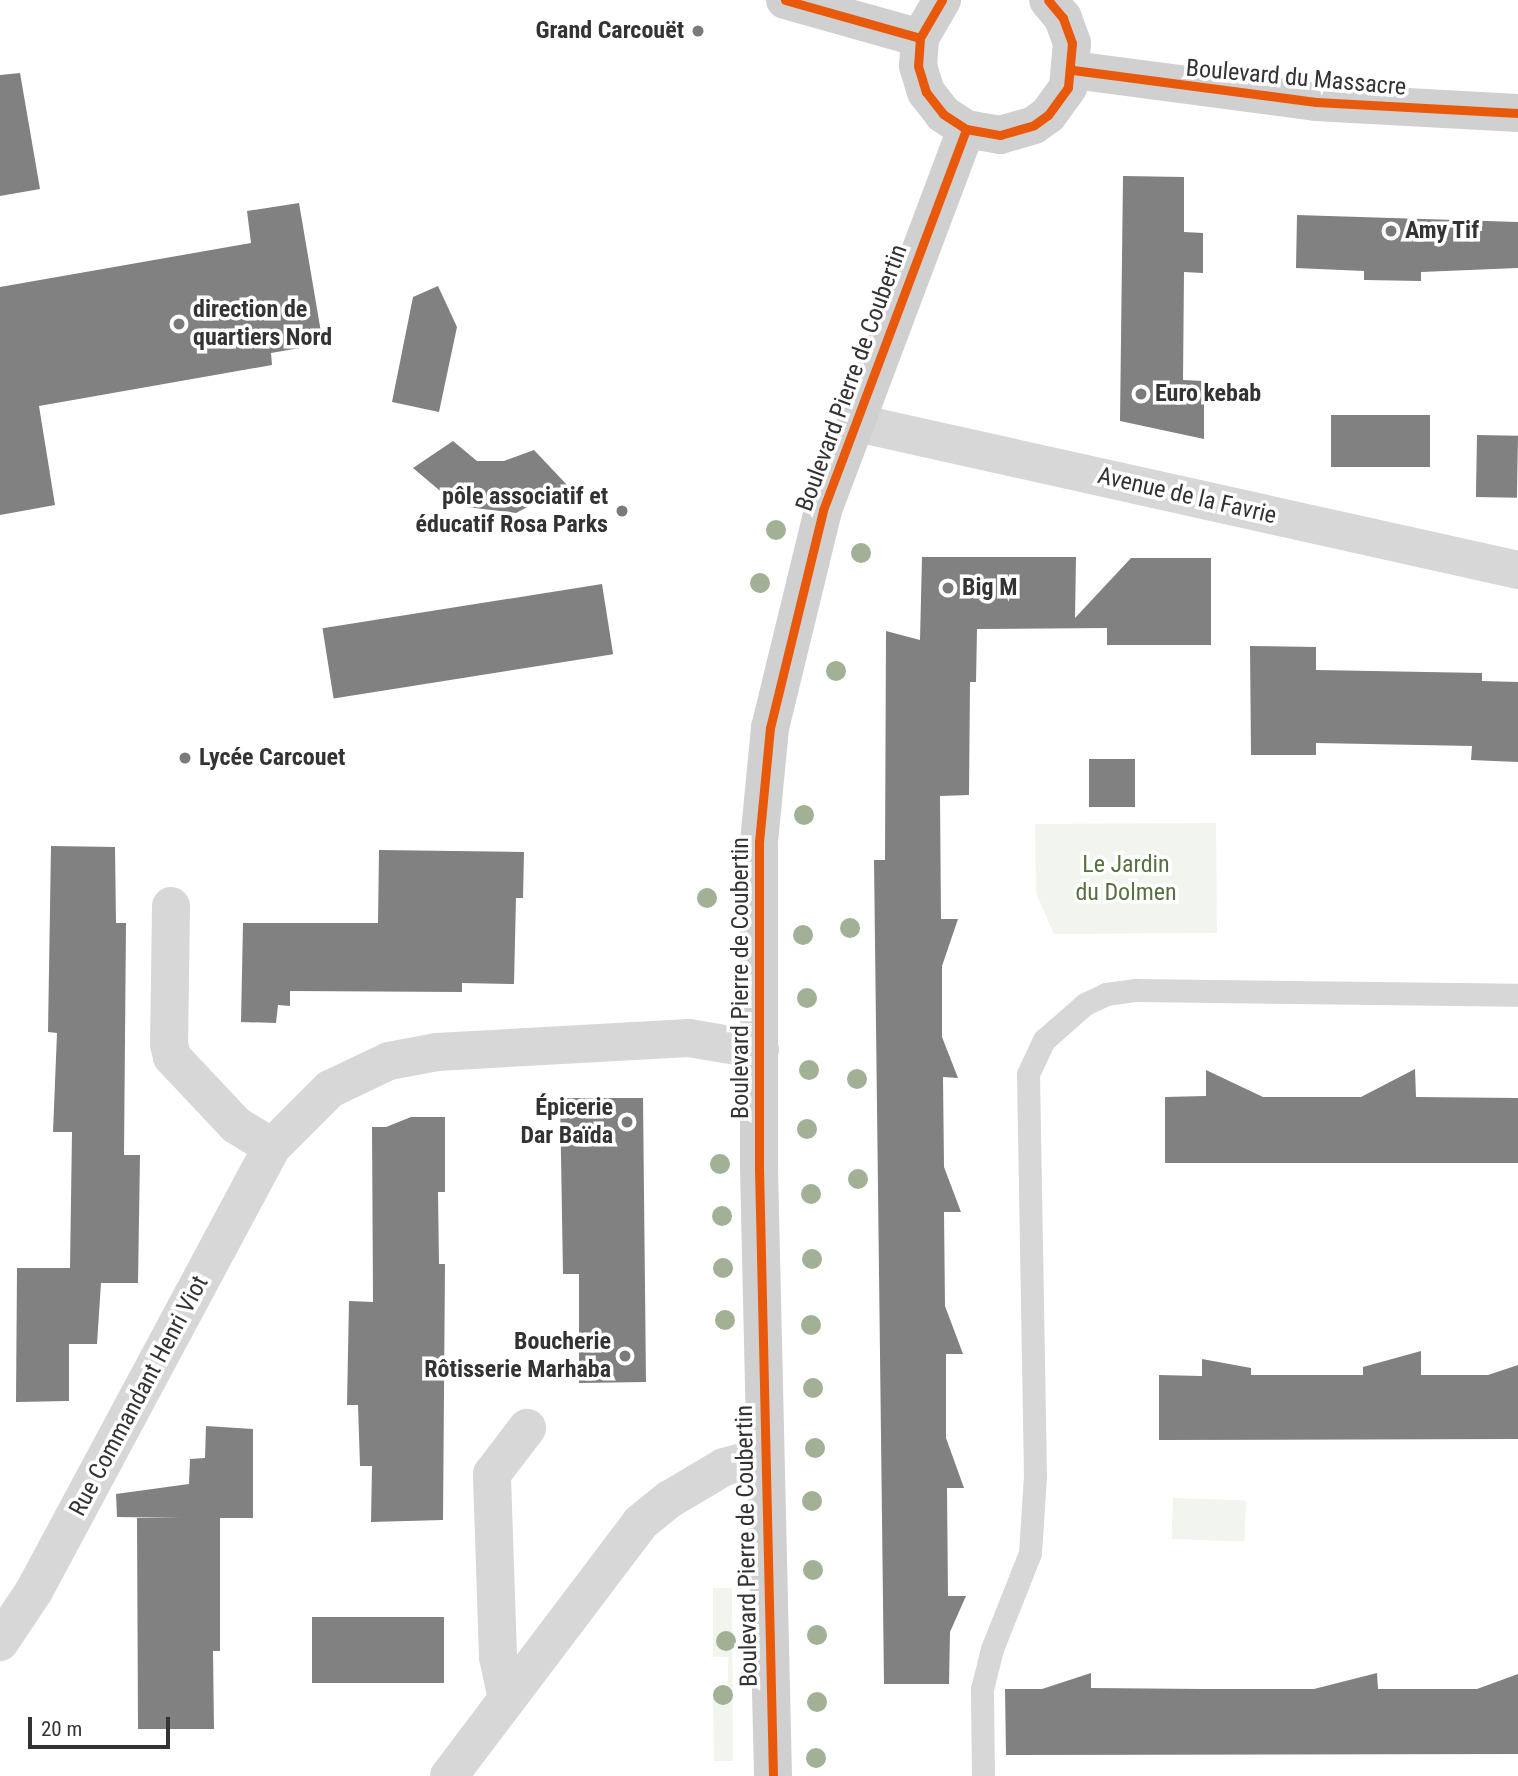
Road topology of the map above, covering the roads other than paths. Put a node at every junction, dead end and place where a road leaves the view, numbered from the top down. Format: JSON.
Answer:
{"nodes":[{"id":1,"x":785,"y":0,"type":"edge"},
{"id":2,"x":942,"y":0,"type":"edge"},
{"id":3,"x":1048,"y":0,"type":"edge"},
{"id":4,"x":919,"y":38,"type":"junction"},
{"id":5,"x":1073,"y":70,"type":"junction"},
{"id":6,"x":1518,"y":113,"type":"edge"},
{"id":7,"x":966,"y":129,"type":"junction"},
{"id":8,"x":857,"y":423,"type":"junction"},
{"id":9,"x":1518,"y":570,"type":"edge"},
{"id":10,"x":171,"y":906,"type":"dead end"},
{"id":11,"x":1518,"y":995,"type":"edge"},
{"id":12,"x":760,"y":1050,"type":"junction"},
{"id":13,"x":272,"y":1147,"type":"junction"},
{"id":14,"x":527,"y":1428,"type":"dead end"},
{"id":15,"x":764,"y":1456,"type":"junction"},
{"id":16,"x":0,"y":1642,"type":"edge"},
{"id":17,"x":506,"y":1699,"type":"junction"},
{"id":18,"x":449,"y":1776,"type":"edge"},
{"id":19,"x":773,"y":1776,"type":"edge"},
{"id":20,"x":983,"y":1776,"type":"edge"}],
"edges":[{"from":1,"to":4,"type":"street"},
{"from":2,"to":4,"type":"street"},
{"from":3,"to":5,"type":"street"},
{"from":4,"to":7,"type":"street"},
{"from":5,"to":6,"type":"street","name":"Boulevard du Massacre"},
{"from":5,"to":7,"type":"street"},
{"from":7,"to":8,"type":"street","name":"Boulevard Pierre de Coubertin"},
{"from":8,"to":9,"type":"street","name":"Avenue de la Favrie"},
{"from":8,"to":12,"type":"street","name":"Boulevard Pierre de Coubertin"},
{"from":10,"to":13,"type":"street"},
{"from":11,"to":20,"type":"lane"},
{"from":12,"to":13,"type":"street","name":"Rue Commandant Henri Viot"},
{"from":12,"to":15,"type":"street","name":"Boulevard Pierre de Coubertin"},
{"from":13,"to":16,"type":"street","name":"Rue Commandant Henri Viot"},
{"from":14,"to":17,"type":"street"},
{"from":15,"to":17,"type":"street"},
{"from":15,"to":19,"type":"street","name":"Boulevard Pierre de Coubertin"},
{"from":17,"to":18,"type":"street"}]}
